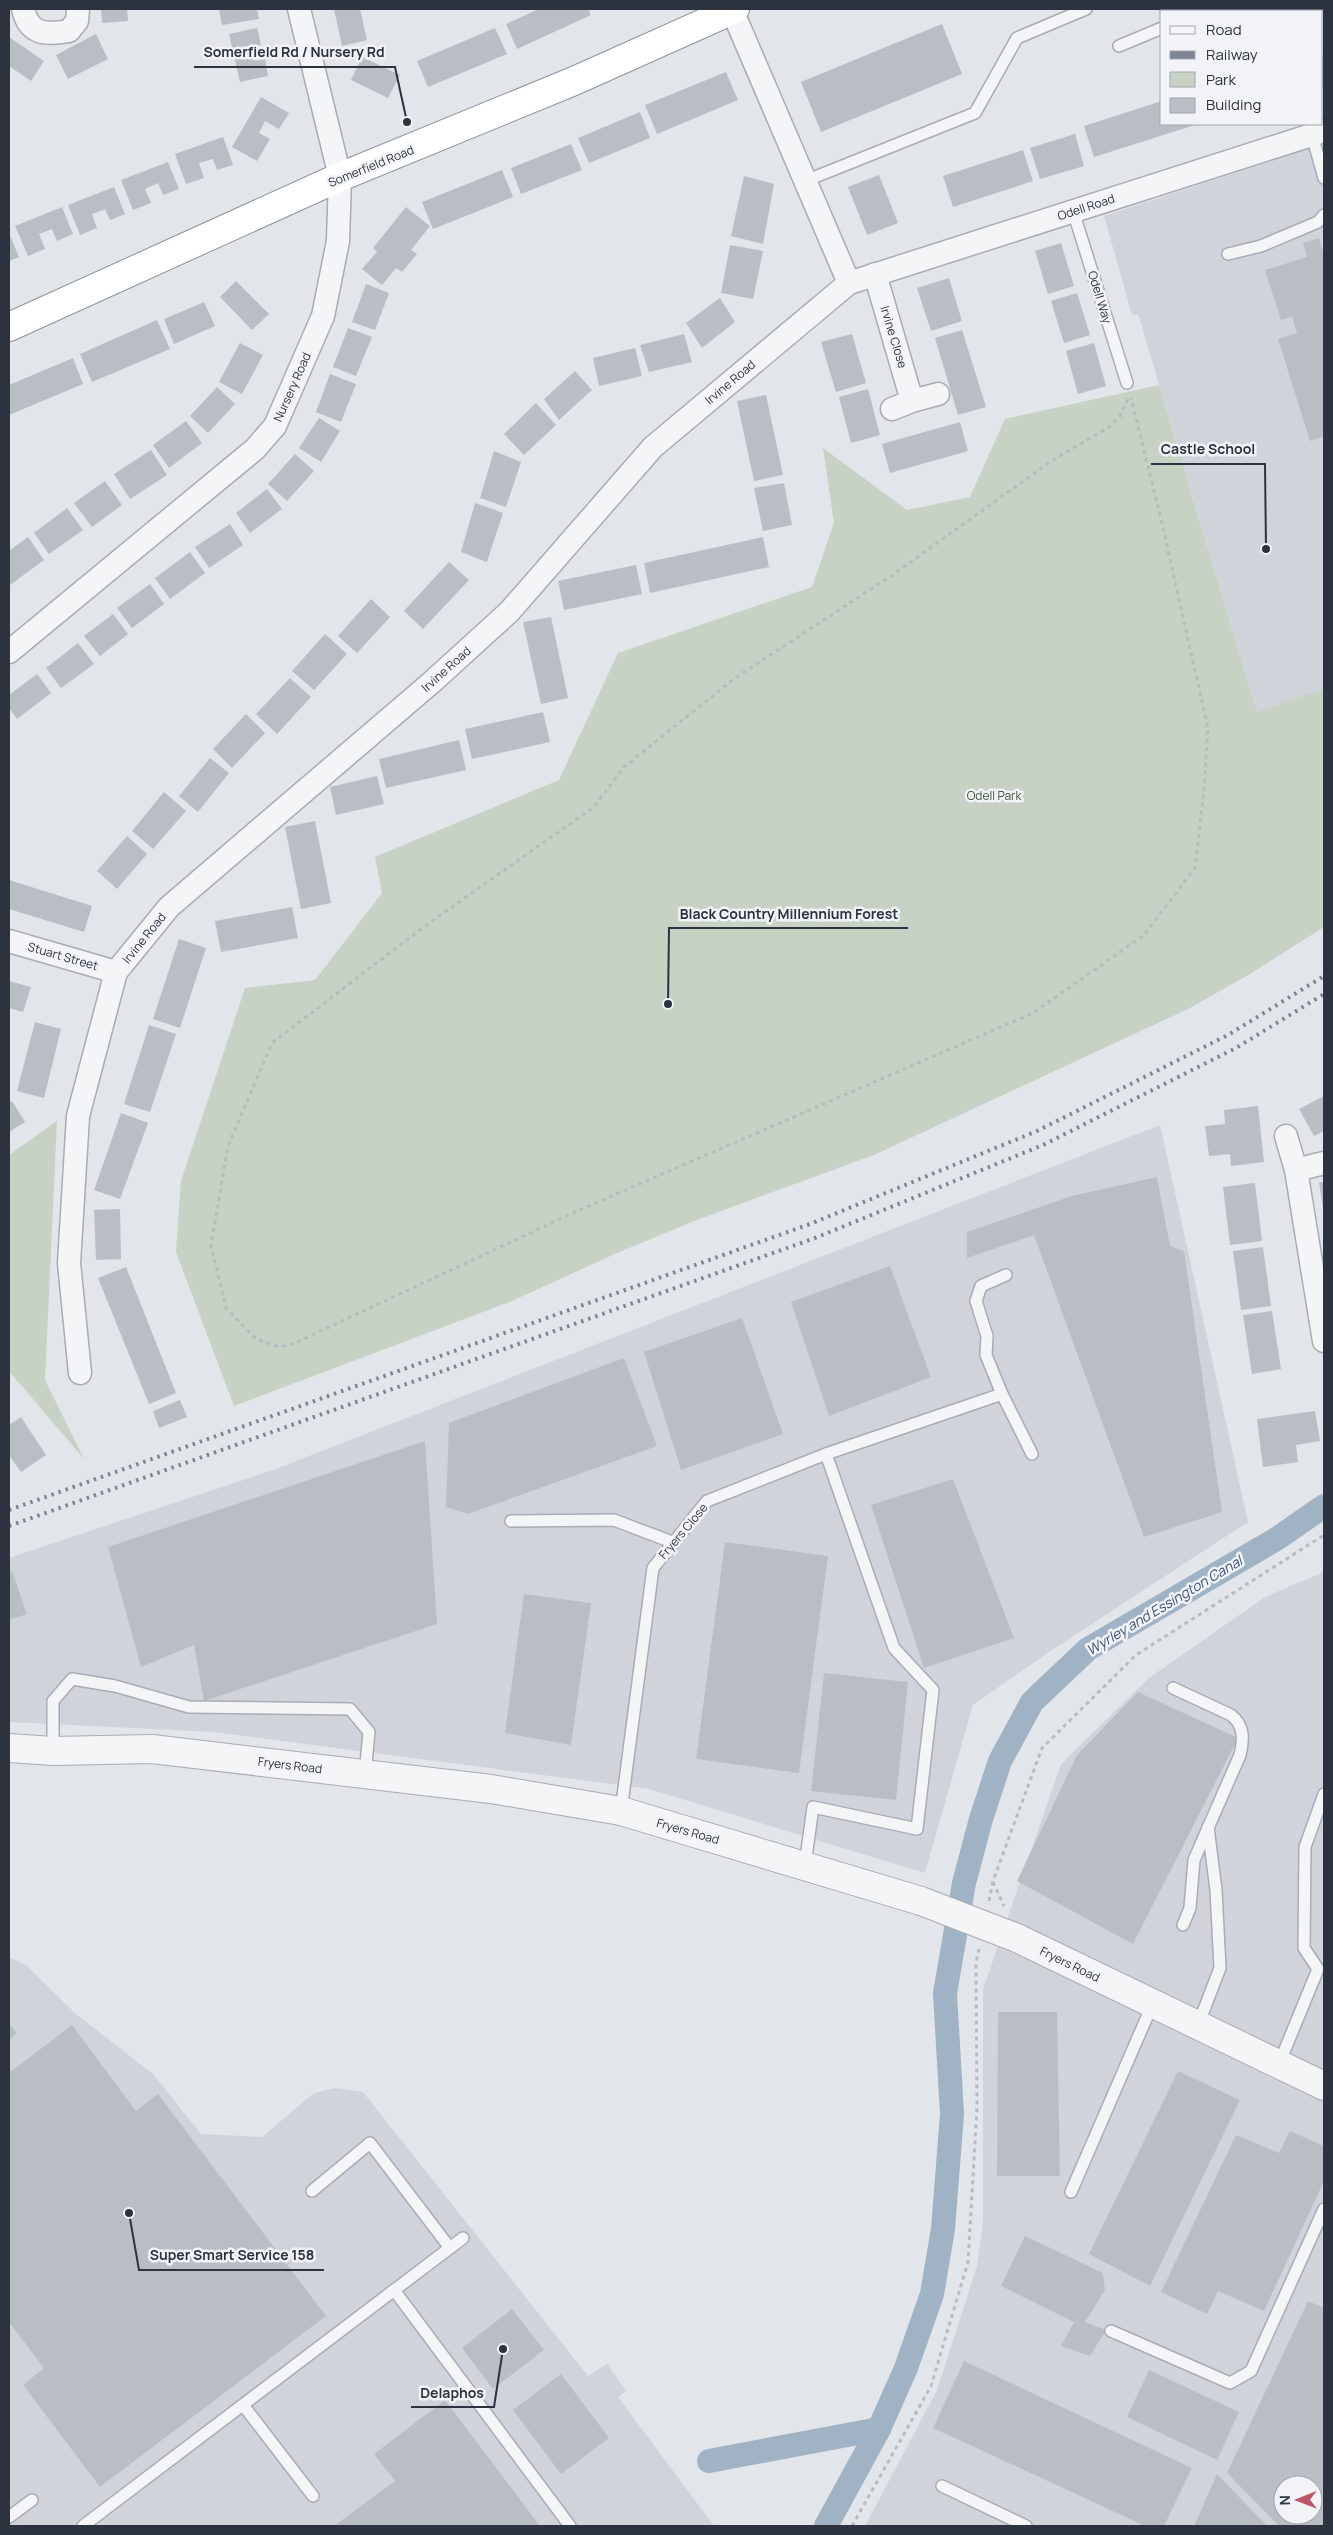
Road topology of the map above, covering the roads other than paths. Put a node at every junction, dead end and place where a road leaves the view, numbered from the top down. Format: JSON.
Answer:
{"nodes":[{"id":1,"x":23,"y":9,"type":"edge"},
{"id":2,"x":78,"y":9,"type":"edge"},
{"id":3,"x":299,"y":9,"type":"edge"},
{"id":4,"x":734,"y":9,"type":"edge"},
{"id":5,"x":1086,"y":9,"type":"edge"},
{"id":6,"x":1160,"y":29,"type":"edge"},
{"id":7,"x":1119,"y":46,"type":"dead end"},
{"id":8,"x":1318,"y":133,"type":"edge"},
{"id":9,"x":340,"y":178,"type":"junction"},
{"id":10,"x":1324,"y":178,"type":"edge"},
{"id":11,"x":806,"y":182,"type":"junction"},
{"id":12,"x":1073,"y":211,"type":"junction"},
{"id":13,"x":1324,"y":215,"type":"edge"},
{"id":14,"x":1228,"y":254,"type":"dead end"},
{"id":15,"x":875,"y":274,"type":"junction"},
{"id":16,"x":848,"y":283,"type":"junction"},
{"id":17,"x":9,"y":328,"type":"edge"},
{"id":18,"x":1128,"y":388,"type":"road end"},
{"id":19,"x":938,"y":394,"type":"dead end"},
{"id":20,"x":9,"y":652,"type":"edge"},
{"id":21,"x":9,"y":941,"type":"edge"},
{"id":22,"x":116,"y":972,"type":"junction"},
{"id":23,"x":1286,"y":1136,"type":"dead end"},
{"id":24,"x":1324,"y":1163,"type":"edge"},
{"id":25,"x":1296,"y":1170,"type":"junction"},
{"id":26,"x":1006,"y":1275,"type":"dead end"},
{"id":27,"x":1324,"y":1342,"type":"edge"},
{"id":28,"x":80,"y":1373,"type":"dead end"},
{"id":29,"x":1002,"y":1394,"type":"junction"},
{"id":30,"x":826,"y":1454,"type":"junction"},
{"id":31,"x":1032,"y":1454,"type":"dead end"},
{"id":32,"x":511,"y":1521,"type":"dead end"},
{"id":33,"x":672,"y":1542,"type":"junction"},
{"id":34,"x":1174,"y":1688,"type":"dead end"},
{"id":35,"x":9,"y":1748,"type":"edge"},
{"id":36,"x":53,"y":1751,"type":"junction"},
{"id":37,"x":365,"y":1774,"type":"junction"},
{"id":38,"x":1324,"y":1794,"type":"edge"},
{"id":39,"x":621,"y":1811,"type":"junction"},
{"id":40,"x":1208,"y":1827,"type":"junction"},
{"id":41,"x":805,"y":1865,"type":"junction"},
{"id":42,"x":1183,"y":1925,"type":"dead end"},
{"id":43,"x":1321,"y":1970,"type":"edge"},
{"id":44,"x":1153,"y":2003,"type":"junction"},
{"id":45,"x":1198,"y":2025,"type":"junction"},
{"id":46,"x":1279,"y":2064,"type":"junction"},
{"id":47,"x":1324,"y":2086,"type":"edge"},
{"id":48,"x":312,"y":2191,"type":"dead end"},
{"id":49,"x":1071,"y":2192,"type":"dead end"},
{"id":50,"x":1324,"y":2209,"type":"edge"},
{"id":51,"x":463,"y":2238,"type":"dead end"},
{"id":52,"x":450,"y":2248,"type":"junction"},
{"id":53,"x":394,"y":2290,"type":"junction"},
{"id":54,"x":1110,"y":2331,"type":"dead end"},
{"id":55,"x":243,"y":2405,"type":"junction"},
{"id":56,"x":942,"y":2486,"type":"dead end"},
{"id":57,"x":313,"y":2496,"type":"dead end"},
{"id":58,"x":32,"y":2500,"type":"dead end"},
{"id":59,"x":9,"y":2517,"type":"edge"},
{"id":60,"x":83,"y":2526,"type":"edge"},
{"id":61,"x":570,"y":2526,"type":"edge"},
{"id":62,"x":1026,"y":2526,"type":"edge"}],
"edges":[{"from":1,"to":2,"type":"street"},
{"from":3,"to":9,"type":"street","name":"Nursery Road"},
{"from":4,"to":9,"type":"highway","name":"Somerfield Road"},
{"from":4,"to":11,"type":"street"},
{"from":5,"to":11,"type":"lane"},
{"from":6,"to":7,"type":"lane"},
{"from":8,"to":10,"type":"lane"},
{"from":8,"to":12,"type":"street","name":"Odell Road"},
{"from":9,"to":17,"type":"highway","name":"Somerfield Road"},
{"from":9,"to":20,"type":"street","name":"Nursery Road"},
{"from":11,"to":16,"type":"street"},
{"from":12,"to":15,"type":"street","name":"Odell Road"},
{"from":12,"to":18,"type":"lane","name":"Odell Way"},
{"from":13,"to":14,"type":"lane"},
{"from":15,"to":16,"type":"street","name":"Odell Road"},
{"from":15,"to":19,"type":"street","name":"Irvine Close"},
{"from":16,"to":22,"type":"street","name":"Irvine Road"},
{"from":21,"to":22,"type":"street","name":"Stuart Street"},
{"from":22,"to":28,"type":"street","name":"Irvine Road"},
{"from":23,"to":25,"type":"street"},
{"from":24,"to":25,"type":"street"},
{"from":25,"to":27,"type":"street"},
{"from":26,"to":29,"type":"lane"},
{"from":29,"to":30,"type":"lane","name":"Fryers Close"},
{"from":29,"to":31,"type":"lane"},
{"from":30,"to":33,"type":"lane","name":"Fryers Close"},
{"from":30,"to":41,"type":"lane"},
{"from":32,"to":33,"type":"lane"},
{"from":33,"to":39,"type":"lane","name":"Fryers Close"},
{"from":34,"to":40,"type":"lane"},
{"from":35,"to":36,"type":"street","name":"Fryers Road"},
{"from":36,"to":37,"type":"street","name":"Fryers Road"},
{"from":36,"to":37,"type":"lane"},
{"from":37,"to":39,"type":"street","name":"Fryers Road"},
{"from":38,"to":43,"type":"lane"},
{"from":39,"to":41,"type":"street","name":"Fryers Road"},
{"from":40,"to":42,"type":"lane"},
{"from":40,"to":45,"type":"lane"},
{"from":41,"to":44,"type":"street","name":"Fryers Road","bridge":true},
{"from":43,"to":46,"type":"lane"},
{"from":44,"to":45,"type":"street","name":"Fryers Road"},
{"from":44,"to":49,"type":"lane"},
{"from":45,"to":46,"type":"street","name":"Fryers Road"},
{"from":46,"to":47,"type":"street","name":"Fryers Road"},
{"from":48,"to":52,"type":"lane"},
{"from":50,"to":54,"type":"lane"},
{"from":51,"to":52,"type":"lane"},
{"from":52,"to":53,"type":"lane"},
{"from":53,"to":55,"type":"lane"},
{"from":53,"to":61,"type":"lane"},
{"from":55,"to":57,"type":"lane"},
{"from":55,"to":60,"type":"lane"},
{"from":56,"to":62,"type":"lane"},
{"from":58,"to":59,"type":"lane"}]}
